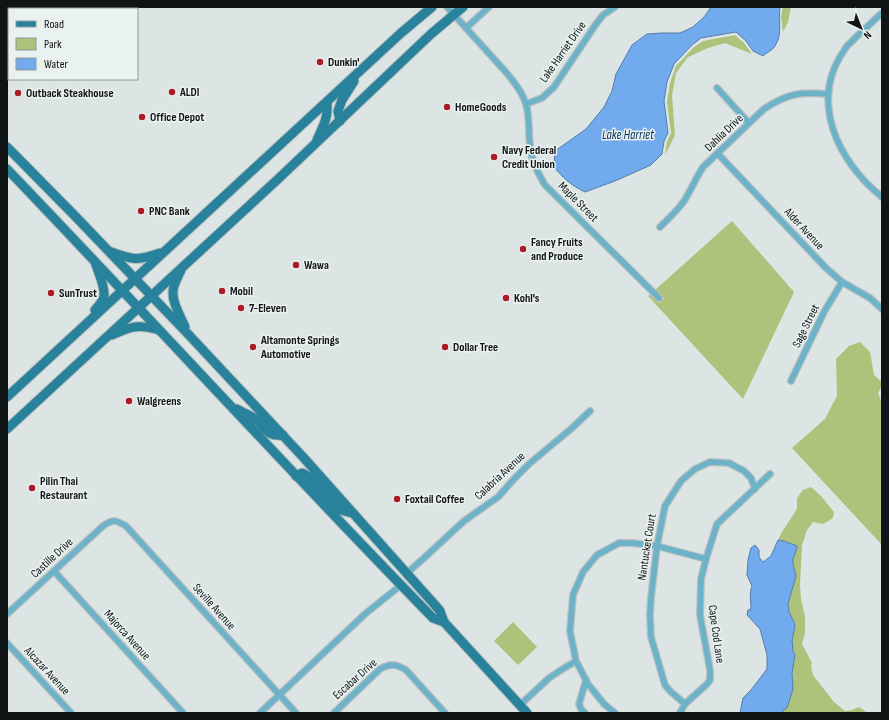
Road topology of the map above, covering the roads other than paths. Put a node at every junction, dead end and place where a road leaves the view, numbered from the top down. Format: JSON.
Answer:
{"nodes":[{"id":1,"x":432,"y":7,"type":"edge"},
{"id":2,"x":447,"y":7,"type":"edge"},
{"id":3,"x":463,"y":7,"type":"edge"},
{"id":4,"x":489,"y":7,"type":"edge"},
{"id":5,"x":615,"y":7,"type":"edge"},
{"id":6,"x":878,"y":7,"type":"edge"},
{"id":7,"x":882,"y":12,"type":"edge"},
{"id":8,"x":454,"y":15,"type":"junction"},
{"id":9,"x":466,"y":28,"type":"junction"},
{"id":10,"x":360,"y":72,"type":"junction"},
{"id":11,"x":717,"y":88,"type":"dead end"},
{"id":12,"x":828,"y":94,"type":"junction"},
{"id":13,"x":327,"y":102,"type":"junction"},
{"id":14,"x":526,"y":104,"type":"junction"},
{"id":15,"x":340,"y":121,"type":"junction"},
{"id":16,"x":749,"y":123,"type":"junction"},
{"id":17,"x":315,"y":144,"type":"junction"},
{"id":18,"x":8,"y":150,"type":"edge"},
{"id":19,"x":718,"y":154,"type":"junction"},
{"id":20,"x":7,"y":169,"type":"edge"},
{"id":21,"x":882,"y":197,"type":"edge"},
{"id":22,"x":660,"y":227,"type":"dead end"},
{"id":23,"x":109,"y":251,"type":"junction"},
{"id":24,"x":165,"y":251,"type":"junction"},
{"id":25,"x":95,"y":262,"type":"junction"},
{"id":26,"x":183,"y":266,"type":"junction"},
{"id":27,"x":135,"y":279,"type":"junction"},
{"id":28,"x":842,"y":282,"type":"junction"},
{"id":29,"x":123,"y":291,"type":"junction"},
{"id":30,"x":151,"y":295,"type":"junction"},
{"id":31,"x":659,"y":298,"type":"dead end"},
{"id":32,"x":138,"y":307,"type":"junction"},
{"id":33,"x":882,"y":309,"type":"edge"},
{"id":34,"x":160,"y":331,"type":"junction"},
{"id":35,"x":76,"y":333,"type":"junction"},
{"id":36,"x":188,"y":334,"type":"junction"},
{"id":37,"x":104,"y":339,"type":"junction"},
{"id":38,"x":791,"y":381,"type":"dead end"},
{"id":39,"x":7,"y":397,"type":"edge"},
{"id":40,"x":229,"y":404,"type":"junction"},
{"id":41,"x":590,"y":411,"type":"dead end"},
{"id":42,"x":7,"y":428,"type":"edge"},
{"id":43,"x":283,"y":435,"type":"junction"},
{"id":44,"x":770,"y":474,"type":"dead end"},
{"id":45,"x":296,"y":476,"type":"junction"},
{"id":46,"x":755,"y":488,"type":"junction"},
{"id":47,"x":353,"y":514,"type":"junction"},
{"id":48,"x":114,"y":520,"type":"joint"},
{"id":49,"x":353,"y":535,"type":"junction"},
{"id":50,"x":657,"y":546,"type":"junction"},
{"id":51,"x":706,"y":558,"type":"junction"},
{"id":52,"x":54,"y":571,"type":"junction"},
{"id":53,"x":407,"y":573,"type":"junction"},
{"id":54,"x":401,"y":585,"type":"junction"},
{"id":55,"x":435,"y":605,"type":"junction"},
{"id":56,"x":7,"y":614,"type":"edge"},
{"id":57,"x":444,"y":622,"type":"junction"},
{"id":58,"x":7,"y":643,"type":"edge"},
{"id":59,"x":576,"y":661,"type":"junction"},
{"id":60,"x":586,"y":680,"type":"junction"},
{"id":61,"x":279,"y":695,"type":"junction"},
{"id":62,"x":685,"y":704,"type":"junction"},
{"id":63,"x":520,"y":705,"type":"junction"},
{"id":64,"x":72,"y":713,"type":"edge"},
{"id":65,"x":183,"y":713,"type":"edge"},
{"id":66,"x":260,"y":713,"type":"edge"},
{"id":67,"x":296,"y":713,"type":"edge"},
{"id":68,"x":334,"y":713,"type":"edge"},
{"id":69,"x":445,"y":713,"type":"edge"},
{"id":70,"x":527,"y":713,"type":"edge"},
{"id":71,"x":585,"y":713,"type":"edge"},
{"id":72,"x":615,"y":713,"type":"edge"},
{"id":73,"x":680,"y":713,"type":"edge"}],
"edges":[{"from":1,"to":10,"type":"main road"},
{"from":2,"to":8,"type":"street","name":"Maple Street"},
{"from":3,"to":8,"type":"main road"},
{"from":4,"to":9,"type":"street"},
{"from":5,"to":14,"type":"street","name":"Lake Harriet Drive"},
{"from":6,"to":7,"type":"street"},
{"from":7,"to":12,"type":"street"},
{"from":8,"to":9,"type":"street","name":"Maple Street"},
{"from":8,"to":15,"type":"main road"},
{"from":9,"to":14,"type":"street","name":"Maple Street"},
{"from":10,"to":13,"type":"main road"},
{"from":10,"to":15,"type":"main road"},
{"from":11,"to":16,"type":"street"},
{"from":12,"to":16,"type":"street","name":"Dahlia Drive"},
{"from":12,"to":21,"type":"street"},
{"from":13,"to":17,"type":"main road"},
{"from":13,"to":24,"type":"main road"},
{"from":14,"to":31,"type":"street","name":"Maple Street"},
{"from":15,"to":17,"type":"main road"},
{"from":16,"to":19,"type":"street","name":"Dahlia Drive"},
{"from":17,"to":26,"type":"main road"},
{"from":18,"to":23,"type":"main road"},
{"from":19,"to":22,"type":"street","name":"Dahlia Drive"},
{"from":19,"to":28,"type":"street","name":"Alder Avenue"},
{"from":20,"to":25,"type":"main road"},
{"from":23,"to":24,"type":"main road"},
{"from":23,"to":27,"type":"main road"},
{"from":24,"to":27,"type":"main road"},
{"from":25,"to":29,"type":"main road"},
{"from":25,"to":35,"type":"main road"},
{"from":26,"to":30,"type":"main road"},
{"from":26,"to":36,"type":"main road"},
{"from":27,"to":29,"type":"main road"},
{"from":27,"to":30,"type":"main road"},
{"from":28,"to":33,"type":"street","name":"Alder Avenue"},
{"from":28,"to":38,"type":"street","name":"Sage Street"},
{"from":29,"to":32,"type":"main road"},
{"from":29,"to":35,"type":"main road"},
{"from":30,"to":32,"type":"main road"},
{"from":30,"to":36,"type":"main road"},
{"from":32,"to":34,"type":"main road"},
{"from":32,"to":37,"type":"main road"},
{"from":34,"to":37,"type":"main road"},
{"from":34,"to":40,"type":"main road"},
{"from":35,"to":39,"type":"main road"},
{"from":36,"to":43,"type":"main road"},
{"from":37,"to":42,"type":"main road"},
{"from":40,"to":43,"type":"main road"},
{"from":40,"to":45,"type":"main road"},
{"from":41,"to":53,"type":"street","name":"Calabria Avenue"},
{"from":43,"to":47,"type":"main road"},
{"from":44,"to":46,"type":"street","name":"Cape Cod Lane"},
{"from":45,"to":47,"type":"main road"},
{"from":45,"to":49,"type":"main road"},
{"from":46,"to":50,"type":"street","name":"Nantucket Court"},
{"from":46,"to":51,"type":"street","name":"Cape Cod Lane"},
{"from":47,"to":53,"type":"main road"},
{"from":48,"to":52,"type":"street","name":"Castille Drive"},
{"from":48,"to":61,"type":"street","name":"Seville Avenue"},
{"from":49,"to":53,"type":"main road"},
{"from":49,"to":54,"type":"main road"},
{"from":50,"to":51,"type":"street"},
{"from":50,"to":59,"type":"street"},
{"from":50,"to":62,"type":"street","name":"Nantucket Court"},
{"from":51,"to":62,"type":"street","name":"Cape Cod Lane"},
{"from":52,"to":56,"type":"street","name":"Castille Drive"},
{"from":52,"to":65,"type":"street","name":"Majorca Avenue"},
{"from":53,"to":55,"type":"main road"},
{"from":54,"to":55,"type":"main road"},
{"from":54,"to":57,"type":"main road"},
{"from":54,"to":61,"type":"street"},
{"from":55,"to":57,"type":"main road"},
{"from":57,"to":63,"type":"main road"},
{"from":58,"to":64,"type":"street","name":"Alcazar Avenue"},
{"from":59,"to":60,"type":"street"},
{"from":59,"to":63,"type":"street"},
{"from":60,"to":71,"type":"street"},
{"from":60,"to":72,"type":"street"},
{"from":61,"to":66,"type":"street"},
{"from":61,"to":67,"type":"street","name":"Seville Avenue"},
{"from":62,"to":73,"type":"street","name":"Cape Cod Lane"},
{"from":63,"to":70,"type":"main road"},
{"from":68,"to":69,"type":"street","name":"Escabar Drive"}]}
